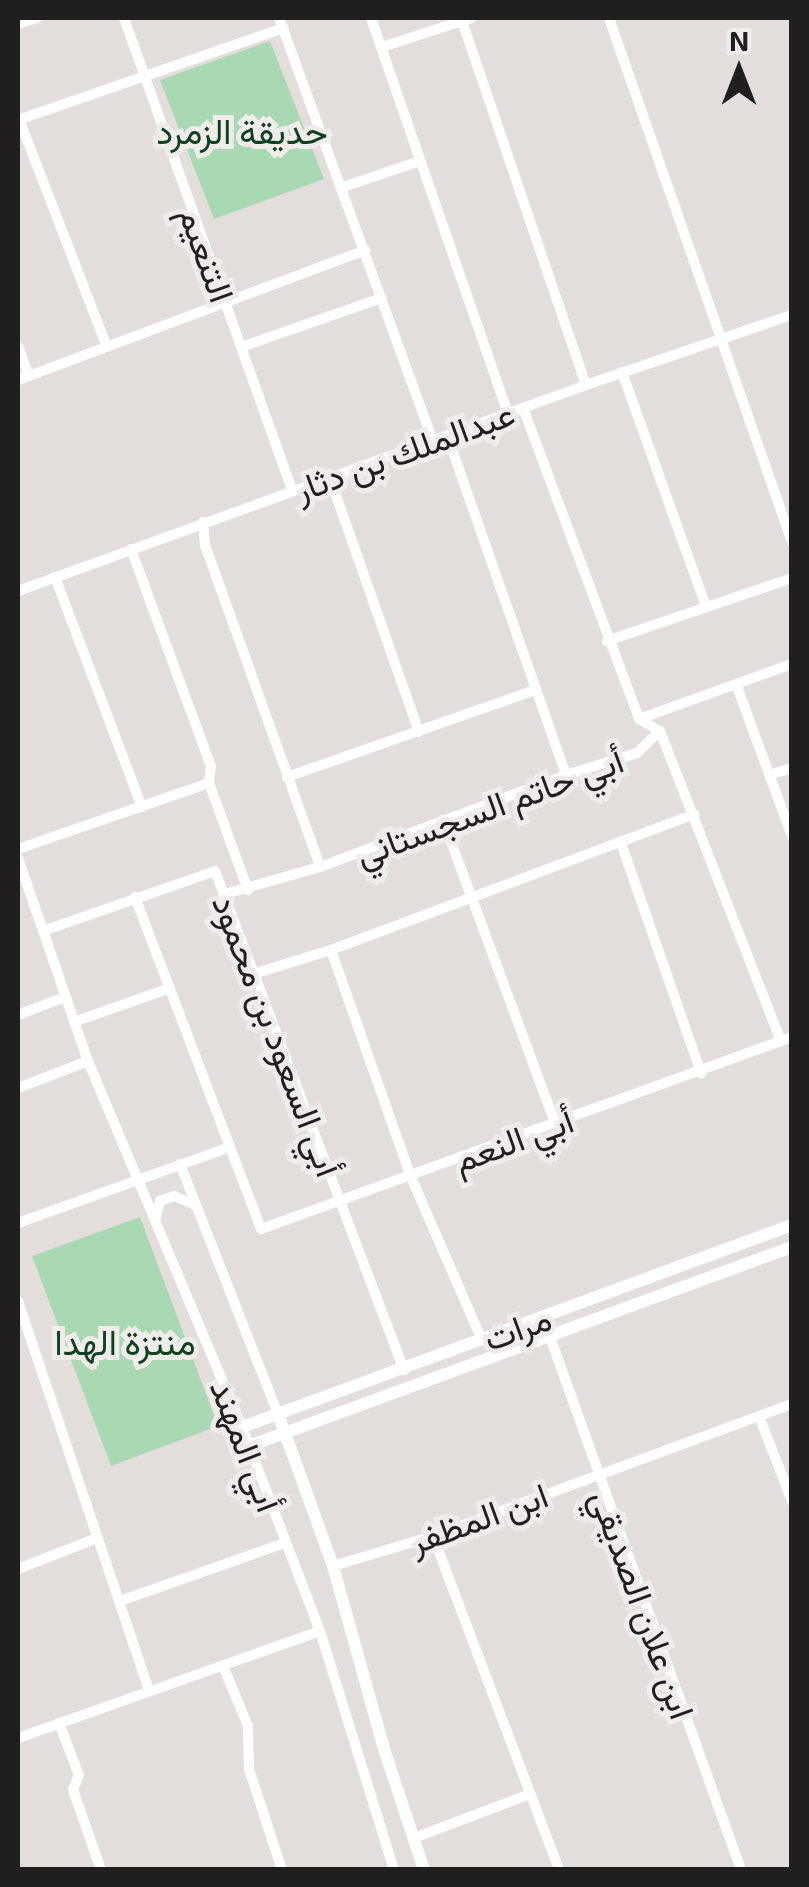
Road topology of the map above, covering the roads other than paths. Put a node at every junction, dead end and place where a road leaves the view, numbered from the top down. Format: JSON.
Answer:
{"nodes":[{"id":1,"x":37,"y":18,"type":"edge"},
{"id":2,"x":124,"y":18,"type":"edge"},
{"id":3,"x":370,"y":18,"type":"edge"},
{"id":4,"x":610,"y":18,"type":"edge"},
{"id":5,"x":467,"y":19,"type":"edge"},
{"id":6,"x":281,"y":23,"type":"edge"},
{"id":7,"x":18,"y":24,"type":"edge"},
{"id":8,"x":382,"y":47,"type":"junction"},
{"id":9,"x":144,"y":75,"type":"junction"},
{"id":10,"x":18,"y":120,"type":"edge"},
{"id":11,"x":420,"y":161,"type":"junction"},
{"id":12,"x":344,"y":187,"type":"junction"},
{"id":13,"x":366,"y":250,"type":"junction"},
{"id":14,"x":382,"y":298,"type":"junction"},
{"id":15,"x":225,"y":303,"type":"junction"},
{"id":16,"x":792,"y":315,"type":"edge"},
{"id":17,"x":720,"y":338,"type":"junction"},
{"id":18,"x":18,"y":346,"type":"edge"},
{"id":19,"x":106,"y":347,"type":"junction"},
{"id":20,"x":242,"y":347,"type":"junction"},
{"id":21,"x":622,"y":372,"type":"junction"},
{"id":22,"x":23,"y":378,"type":"edge"},
{"id":23,"x":586,"y":384,"type":"junction"},
{"id":24,"x":522,"y":408,"type":"junction"},
{"id":25,"x":508,"y":413,"type":"junction"},
{"id":26,"x":447,"y":435,"type":"junction"},
{"id":27,"x":433,"y":440,"type":"junction"},
{"id":28,"x":330,"y":478,"type":"junction"},
{"id":29,"x":292,"y":490,"type":"junction"},
{"id":30,"x":203,"y":522,"type":"junction"},
{"id":31,"x":792,"y":542,"type":"edge"},
{"id":32,"x":131,"y":549,"type":"junction"},
{"id":33,"x":55,"y":577,"type":"junction"},
{"id":34,"x":792,"y":578,"type":"edge"},
{"id":35,"x":18,"y":591,"type":"edge"},
{"id":36,"x":706,"y":606,"type":"junction"},
{"id":37,"x":607,"y":641,"type":"junction"},
{"id":38,"x":792,"y":664,"type":"edge"},
{"id":39,"x":736,"y":684,"type":"junction"},
{"id":40,"x":534,"y":690,"type":"junction"},
{"id":41,"x":639,"y":719,"type":"junction"},
{"id":42,"x":660,"y":730,"type":"junction"},
{"id":43,"x":419,"y":732,"type":"junction"},
{"id":44,"x":792,"y":768,"type":"edge"},
{"id":45,"x":566,"y":774,"type":"junction"},
{"id":46,"x":769,"y":776,"type":"junction"},
{"id":47,"x":287,"y":777,"type":"junction"},
{"id":48,"x":209,"y":783,"type":"junction"},
{"id":49,"x":142,"y":807,"type":"junction"},
{"id":50,"x":694,"y":814,"type":"junction"},
{"id":51,"x":444,"y":820,"type":"junction"},
{"id":52,"x":792,"y":836,"type":"edge"},
{"id":53,"x":621,"y":843,"type":"junction"},
{"id":54,"x":18,"y":849,"type":"edge"},
{"id":55,"x":18,"y":858,"type":"edge"},
{"id":56,"x":320,"y":867,"type":"junction"},
{"id":57,"x":248,"y":890,"type":"junction"},
{"id":58,"x":225,"y":894,"type":"junction"},
{"id":59,"x":135,"y":897,"type":"junction"},
{"id":60,"x":473,"y":897,"type":"junction"},
{"id":61,"x":43,"y":931,"type":"junction"},
{"id":62,"x":331,"y":950,"type":"junction"},
{"id":63,"x":253,"y":974,"type":"junction"},
{"id":64,"x":170,"y":988,"type":"junction"},
{"id":65,"x":65,"y":997,"type":"junction"},
{"id":66,"x":18,"y":1016,"type":"edge"},
{"id":67,"x":74,"y":1022,"type":"junction"},
{"id":68,"x":786,"y":1039,"type":"edge"},
{"id":69,"x":88,"y":1062,"type":"junction"},
{"id":70,"x":700,"y":1073,"type":"junction"},
{"id":71,"x":18,"y":1088,"type":"edge"},
{"id":72,"x":555,"y":1123,"type":"junction"},
{"id":73,"x":230,"y":1147,"type":"junction"},
{"id":74,"x":180,"y":1164,"type":"junction"},
{"id":75,"x":411,"y":1177,"type":"junction"},
{"id":76,"x":139,"y":1179,"type":"junction"},
{"id":77,"x":341,"y":1202,"type":"junction"},
{"id":78,"x":194,"y":1204,"type":"junction"},
{"id":79,"x":155,"y":1220,"type":"junction"},
{"id":80,"x":18,"y":1223,"type":"edge"},
{"id":81,"x":792,"y":1225,"type":"edge"},
{"id":82,"x":792,"y":1247,"type":"edge"},
{"id":83,"x":18,"y":1301,"type":"edge"},
{"id":84,"x":23,"y":1328,"type":"edge"},
{"id":85,"x":550,"y":1337,"type":"junction"},
{"id":86,"x":482,"y":1340,"type":"junction"},
{"id":87,"x":404,"y":1370,"type":"junction"},
{"id":88,"x":322,"y":1397,"type":"junction"},
{"id":89,"x":792,"y":1404,"type":"edge"},
{"id":90,"x":278,"y":1414,"type":"junction"},
{"id":91,"x":330,"y":1416,"type":"junction"},
{"id":92,"x":759,"y":1416,"type":"junction"},
{"id":93,"x":242,"y":1428,"type":"junction"},
{"id":94,"x":285,"y":1433,"type":"junction"},
{"id":95,"x":249,"y":1446,"type":"junction"},
{"id":96,"x":596,"y":1472,"type":"junction"},
{"id":97,"x":792,"y":1501,"type":"edge"},
{"id":98,"x":433,"y":1536,"type":"junction"},
{"id":99,"x":97,"y":1538,"type":"junction"},
{"id":100,"x":285,"y":1543,"type":"junction"},
{"id":101,"x":333,"y":1566,"type":"junction"},
{"id":102,"x":18,"y":1569,"type":"edge"},
{"id":103,"x":120,"y":1601,"type":"junction"},
{"id":104,"x":320,"y":1630,"type":"junction"},
{"id":105,"x":223,"y":1666,"type":"junction"},
{"id":106,"x":150,"y":1690,"type":"junction"},
{"id":107,"x":59,"y":1723,"type":"junction"},
{"id":108,"x":19,"y":1734,"type":"edge"},
{"id":109,"x":530,"y":1794,"type":"junction"},
{"id":110,"x":414,"y":1838,"type":"junction"},
{"id":111,"x":100,"y":1870,"type":"edge"},
{"id":112,"x":282,"y":1870,"type":"edge"},
{"id":113,"x":394,"y":1870,"type":"edge"},
{"id":114,"x":424,"y":1870,"type":"edge"},
{"id":115,"x":559,"y":1870,"type":"edge"},
{"id":116,"x":742,"y":1870,"type":"edge"}],
"edges":[{"from":1,"to":7,"type":"street"},
{"from":2,"to":9,"type":"street","name":"التنعيم"},
{"from":3,"to":8,"type":"street"},
{"from":4,"to":17,"type":"street"},
{"from":5,"to":8,"type":"street"},
{"from":5,"to":23,"type":"street"},
{"from":6,"to":9,"type":"street"},
{"from":6,"to":12,"type":"street"},
{"from":8,"to":11,"type":"street"},
{"from":9,"to":10,"type":"street"},
{"from":9,"to":15,"type":"street","name":"التنعيم"},
{"from":10,"to":19,"type":"street"},
{"from":11,"to":12,"type":"street"},
{"from":11,"to":25,"type":"street"},
{"from":12,"to":13,"type":"street"},
{"from":13,"to":14,"type":"street"},
{"from":13,"to":15,"type":"street"},
{"from":14,"to":20,"type":"street"},
{"from":14,"to":27,"type":"street"},
{"from":15,"to":19,"type":"street"},
{"from":15,"to":20,"type":"street","name":"التنعيم"},
{"from":16,"to":17,"type":"street","name":"عبدالملك بن دثار"},
{"from":17,"to":21,"type":"street","name":"عبدالملك بن دثار"},
{"from":17,"to":31,"type":"street"},
{"from":18,"to":22,"type":"street"},
{"from":19,"to":22,"type":"street"},
{"from":20,"to":29,"type":"street","name":"التنعيم"},
{"from":21,"to":23,"type":"street","name":"عبدالملك بن دثار"},
{"from":21,"to":36,"type":"street"},
{"from":23,"to":24,"type":"street","name":"عبدالملك بن دثار"},
{"from":24,"to":25,"type":"street","name":"عبدالملك بن دثار"},
{"from":24,"to":37,"type":"street"},
{"from":25,"to":26,"type":"street","name":"عبدالملك بن دثار"},
{"from":26,"to":27,"type":"street","name":"عبدالملك بن دثار"},
{"from":26,"to":40,"type":"street"},
{"from":27,"to":28,"type":"street","name":"عبدالملك بن دثار"},
{"from":28,"to":29,"type":"street","name":"عبدالملك بن دثار"},
{"from":28,"to":43,"type":"street"},
{"from":29,"to":30,"type":"street","name":"عبدالملك بن دثار"},
{"from":30,"to":32,"type":"street","name":"عبدالملك بن دثار"},
{"from":30,"to":47,"type":"street"},
{"from":32,"to":33,"type":"street","name":"عبدالملك بن دثار"},
{"from":32,"to":48,"type":"street"},
{"from":33,"to":35,"type":"street","name":"عبدالملك بن دثار"},
{"from":33,"to":49,"type":"street"},
{"from":34,"to":36,"type":"street"},
{"from":36,"to":37,"type":"street"},
{"from":37,"to":41,"type":"street"},
{"from":38,"to":39,"type":"street","name":"أبي حاتم السجستاني"},
{"from":39,"to":41,"type":"street","name":"أبي حاتم السجستاني"},
{"from":39,"to":46,"type":"street"},
{"from":40,"to":43,"type":"street"},
{"from":40,"to":45,"type":"street"},
{"from":41,"to":42,"type":"street"},
{"from":42,"to":45,"type":"street","name":"أبي حاتم السجستاني"},
{"from":42,"to":50,"type":"street","name":"أبي حاتم السجستاني"},
{"from":43,"to":47,"type":"street"},
{"from":44,"to":46,"type":"street"},
{"from":45,"to":51,"type":"street","name":"أبي حاتم السجستاني"},
{"from":46,"to":52,"type":"street"},
{"from":47,"to":56,"type":"street"},
{"from":48,"to":49,"type":"street"},
{"from":48,"to":57,"type":"street"},
{"from":49,"to":54,"type":"street"},
{"from":50,"to":53,"type":"street"},
{"from":50,"to":68,"type":"street","name":"أبي حاتم السجستاني"},
{"from":51,"to":56,"type":"street","name":"أبي حاتم السجستاني"},
{"from":51,"to":60,"type":"street"},
{"from":53,"to":60,"type":"street"},
{"from":53,"to":70,"type":"street"},
{"from":55,"to":61,"type":"street","name":"أبي المهند"},
{"from":56,"to":57,"type":"street","name":"أبي حاتم السجستاني"},
{"from":57,"to":58,"type":"street","name":"أبي حاتم السجستاني"},
{"from":58,"to":59,"type":"street","name":"أبي السعود بن محمود"},
{"from":58,"to":63,"type":"street","name":"أبي السعود بن محمود"},
{"from":59,"to":61,"type":"street","name":"أبي السعود بن محمود"},
{"from":59,"to":64,"type":"street"},
{"from":60,"to":62,"type":"street"},
{"from":60,"to":72,"type":"street"},
{"from":61,"to":65,"type":"street","name":"أبي المهند"},
{"from":62,"to":63,"type":"street"},
{"from":62,"to":75,"type":"street"},
{"from":63,"to":77,"type":"street","name":"أبي السعود بن محمود"},
{"from":64,"to":67,"type":"street"},
{"from":64,"to":73,"type":"street"},
{"from":65,"to":66,"type":"street"},
{"from":65,"to":67,"type":"street","name":"أبي المهند"},
{"from":67,"to":69,"type":"street","name":"أبي المهند"},
{"from":68,"to":70,"type":"street","name":"أبي النعم"},
{"from":69,"to":71,"type":"street"},
{"from":69,"to":76,"type":"street","name":"أبي المهند"},
{"from":70,"to":72,"type":"street","name":"أبي النعم"},
{"from":72,"to":75,"type":"street","name":"أبي النعم"},
{"from":73,"to":74,"type":"street"},
{"from":73,"to":77,"type":"street","name":"أبي النعم"},
{"from":74,"to":76,"type":"street"},
{"from":74,"to":78,"type":"street","name":"أبي المهند"},
{"from":75,"to":77,"type":"street","name":"أبي النعم"},
{"from":75,"to":86,"type":"street"},
{"from":76,"to":79,"type":"street","name":"أبي المهند"},
{"from":76,"to":80,"type":"street"},
{"from":77,"to":87,"type":"street","name":"أبي السعود بن محمود"},
{"from":78,"to":79,"type":"street"},
{"from":78,"to":90,"type":"street","name":"أبي المهند"},
{"from":79,"to":93,"type":"street","name":"أبي المهند"},
{"from":81,"to":86,"type":"street","name":"مرات"},
{"from":82,"to":85,"type":"street","name":"مرات"},
{"from":83,"to":84,"type":"street"},
{"from":84,"to":99,"type":"street"},
{"from":85,"to":91,"type":"street","name":"مرات"},
{"from":85,"to":96,"type":"street","name":"ابن علان الصديقي"},
{"from":86,"to":87,"type":"street","name":"مرات"},
{"from":87,"to":88,"type":"street","name":"مرات"},
{"from":88,"to":90,"type":"street","name":"مرات"},
{"from":88,"to":91,"type":"street"},
{"from":89,"to":92,"type":"street","name":"ابن المظفر"},
{"from":90,"to":93,"type":"street","name":"مرات"},
{"from":90,"to":94,"type":"street","name":"أبي المهند"},
{"from":91,"to":94,"type":"street","name":"مرات"},
{"from":92,"to":96,"type":"street","name":"ابن المظفر"},
{"from":92,"to":97,"type":"street"},
{"from":93,"to":95,"type":"street","name":"أبي المهند"},
{"from":94,"to":95,"type":"street","name":"مرات"},
{"from":94,"to":101,"type":"street","name":"أبي المهند"},
{"from":95,"to":100,"type":"street","name":"أبي المهند"},
{"from":96,"to":98,"type":"street","name":"ابن المظفر"},
{"from":96,"to":116,"type":"street","name":"ابن علان الصديقي"},
{"from":98,"to":101,"type":"street","name":"ابن المظفر"},
{"from":98,"to":109,"type":"street"},
{"from":99,"to":102,"type":"street"},
{"from":99,"to":103,"type":"street"},
{"from":100,"to":103,"type":"street"},
{"from":100,"to":104,"type":"street","name":"أبي المهند"},
{"from":101,"to":110,"type":"street","name":"أبي المهند"},
{"from":103,"to":106,"type":"street"},
{"from":104,"to":105,"type":"street"},
{"from":104,"to":113,"type":"street","name":"أبي المهند"},
{"from":105,"to":106,"type":"street"},
{"from":105,"to":112,"type":"street"},
{"from":106,"to":107,"type":"street"},
{"from":107,"to":108,"type":"street"},
{"from":107,"to":111,"type":"street"},
{"from":109,"to":110,"type":"street"},
{"from":109,"to":115,"type":"street"},
{"from":110,"to":114,"type":"street","name":"أبي المهند"}]}
